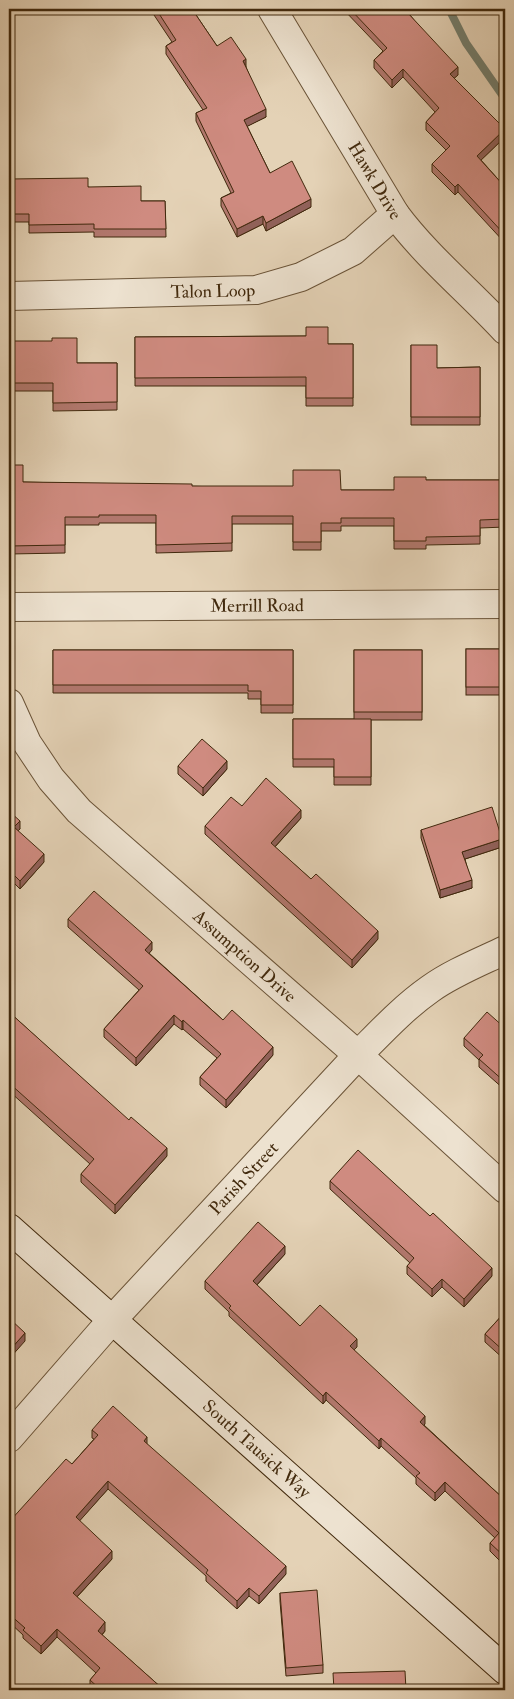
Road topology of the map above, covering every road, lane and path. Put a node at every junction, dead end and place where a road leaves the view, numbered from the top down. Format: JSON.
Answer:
{"nodes":[{"id":1,"x":272,"y":9,"type":"edge"},
{"id":2,"x":395,"y":214,"type":"junction"},
{"id":3,"x":9,"y":296,"type":"edge"},
{"id":4,"x":505,"y":330,"type":"edge"},
{"id":5,"x":505,"y":604,"type":"edge"},
{"id":6,"x":9,"y":607,"type":"edge"},
{"id":7,"x":9,"y":703,"type":"edge"},
{"id":8,"x":505,"y":950,"type":"edge"},
{"id":9,"x":358,"y":1055,"type":"junction"},
{"id":10,"x":505,"y":1189,"type":"edge"},
{"id":11,"x":9,"y":1228,"type":"edge"},
{"id":12,"x":112,"y":1320,"type":"junction"},
{"id":13,"x":9,"y":1438,"type":"edge"},
{"id":14,"x":505,"y":1670,"type":"edge"}],
"edges":[{"from":1,"to":2,"type":"street","name":"Hawk Drive"},
{"from":2,"to":3,"type":"street","name":"Talon Loop"},
{"from":2,"to":4,"type":"street","name":"Hawk Drive"},
{"from":5,"to":6,"type":"street","name":"Merrill Road"},
{"from":7,"to":9,"type":"street","name":"Assumption Drive"},
{"from":8,"to":9,"type":"street","name":"Parish Street"},
{"from":9,"to":10,"type":"street","name":"Assumption Drive"},
{"from":9,"to":12,"type":"street","name":"Parish Street"},
{"from":11,"to":12,"type":"street","name":"South Tausick Way"},
{"from":12,"to":13,"type":"street","name":"Parish Street"},
{"from":12,"to":14,"type":"street","name":"South Tausick Way"}]}
